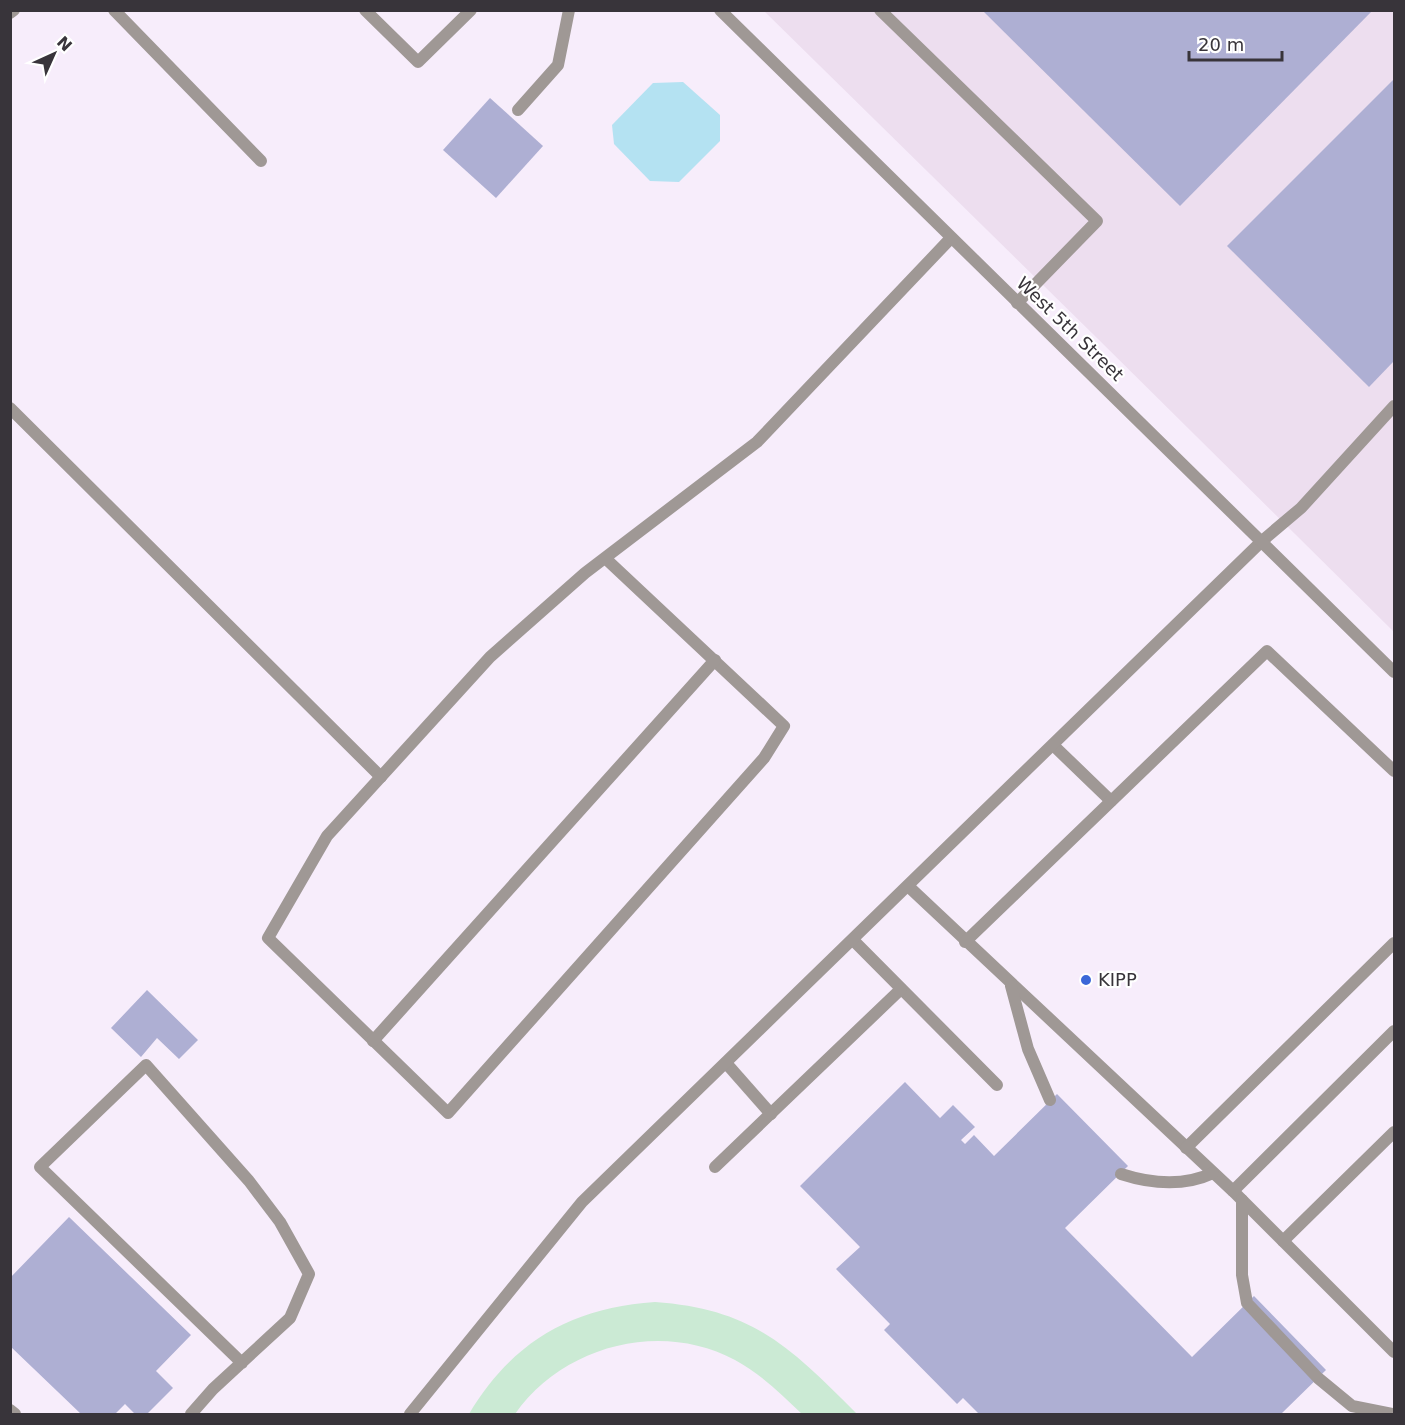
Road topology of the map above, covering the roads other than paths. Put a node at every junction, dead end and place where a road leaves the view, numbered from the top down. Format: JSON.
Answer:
{"nodes":[{"id":1,"x":114,"y":10,"type":"edge"},
{"id":2,"x":365,"y":10,"type":"edge"},
{"id":3,"x":471,"y":10,"type":"edge"},
{"id":4,"x":568,"y":10,"type":"edge"},
{"id":5,"x":720,"y":10,"type":"edge"},
{"id":6,"x":880,"y":10,"type":"edge"},
{"id":7,"x":518,"y":110,"type":"dead end"},
{"id":8,"x":261,"y":162,"type":"dead end"},
{"id":9,"x":951,"y":238,"type":"junction"},
{"id":10,"x":1017,"y":303,"type":"junction"},
{"id":11,"x":1395,"y":406,"type":"edge"},
{"id":12,"x":10,"y":408,"type":"edge"},
{"id":13,"x":1262,"y":541,"type":"junction"},
{"id":14,"x":605,"y":558,"type":"junction"},
{"id":15,"x":715,"y":660,"type":"junction"},
{"id":16,"x":1395,"y":672,"type":"edge"},
{"id":17,"x":1053,"y":746,"type":"junction"},
{"id":18,"x":1395,"y":771,"type":"edge"},
{"id":19,"x":381,"y":777,"type":"junction"},
{"id":20,"x":1111,"y":801,"type":"junction"},
{"id":21,"x":908,"y":886,"type":"junction"},
{"id":22,"x":853,"y":940,"type":"junction"},
{"id":23,"x":965,"y":942,"type":"junction"},
{"id":24,"x":1395,"y":943,"type":"edge"},
{"id":25,"x":1011,"y":985,"type":"junction"},
{"id":26,"x":901,"y":989,"type":"junction"},
{"id":27,"x":1395,"y":1031,"type":"edge"},
{"id":28,"x":374,"y":1041,"type":"junction"},
{"id":29,"x":726,"y":1063,"type":"junction"},
{"id":30,"x":997,"y":1085,"type":"dead end"},
{"id":31,"x":1050,"y":1100,"type":"dead end"},
{"id":32,"x":771,"y":1114,"type":"junction"},
{"id":33,"x":1395,"y":1132,"type":"edge"},
{"id":34,"x":1186,"y":1148,"type":"junction"},
{"id":35,"x":715,"y":1167,"type":"dead end"},
{"id":36,"x":1214,"y":1173,"type":"junction"},
{"id":37,"x":1121,"y":1174,"type":"dead end"},
{"id":38,"x":1237,"y":1195,"type":"junction"},
{"id":39,"x":1283,"y":1241,"type":"junction"},
{"id":40,"x":1395,"y":1352,"type":"edge"},
{"id":41,"x":242,"y":1363,"type":"junction"},
{"id":42,"x":10,"y":1410,"type":"edge"},
{"id":43,"x":15,"y":1414,"type":"edge"},
{"id":44,"x":191,"y":1414,"type":"edge"},
{"id":45,"x":410,"y":1414,"type":"edge"},
{"id":46,"x":1392,"y":1414,"type":"edge"}],
"edges":[{"from":1,"to":8,"type":"street"},
{"from":2,"to":3,"type":"street"},
{"from":4,"to":7,"type":"street"},
{"from":5,"to":9,"type":"street","name":"West 5th Street"},
{"from":6,"to":10,"type":"street"},
{"from":9,"to":10,"type":"street","name":"West 5th Street"},
{"from":9,"to":14,"type":"street"},
{"from":10,"to":13,"type":"street","name":"West 5th Street"},
{"from":11,"to":13,"type":"street"},
{"from":12,"to":19,"type":"street"},
{"from":13,"to":16,"type":"street","name":"West 5th Street"},
{"from":13,"to":17,"type":"street"},
{"from":14,"to":15,"type":"street"},
{"from":14,"to":19,"type":"street"},
{"from":15,"to":28,"type":"street"},
{"from":15,"to":28,"type":"street"},
{"from":17,"to":20,"type":"street"},
{"from":17,"to":21,"type":"street"},
{"from":18,"to":20,"type":"street"},
{"from":19,"to":28,"type":"street"},
{"from":20,"to":23,"type":"street"},
{"from":21,"to":22,"type":"street"},
{"from":21,"to":23,"type":"street"},
{"from":22,"to":26,"type":"street"},
{"from":22,"to":29,"type":"street"},
{"from":23,"to":25,"type":"street"},
{"from":24,"to":34,"type":"street"},
{"from":25,"to":31,"type":"street"},
{"from":25,"to":34,"type":"street"},
{"from":26,"to":30,"type":"street"},
{"from":26,"to":32,"type":"street"},
{"from":27,"to":38,"type":"street"},
{"from":29,"to":32,"type":"street"},
{"from":29,"to":45,"type":"street"},
{"from":32,"to":35,"type":"street"},
{"from":33,"to":39,"type":"street"},
{"from":34,"to":36,"type":"street"},
{"from":36,"to":37,"type":"street"},
{"from":36,"to":38,"type":"street"},
{"from":38,"to":39,"type":"street"},
{"from":38,"to":46,"type":"street"},
{"from":39,"to":40,"type":"street"},
{"from":41,"to":41,"type":"street"},
{"from":41,"to":44,"type":"street"},
{"from":42,"to":43,"type":"street"}]}
